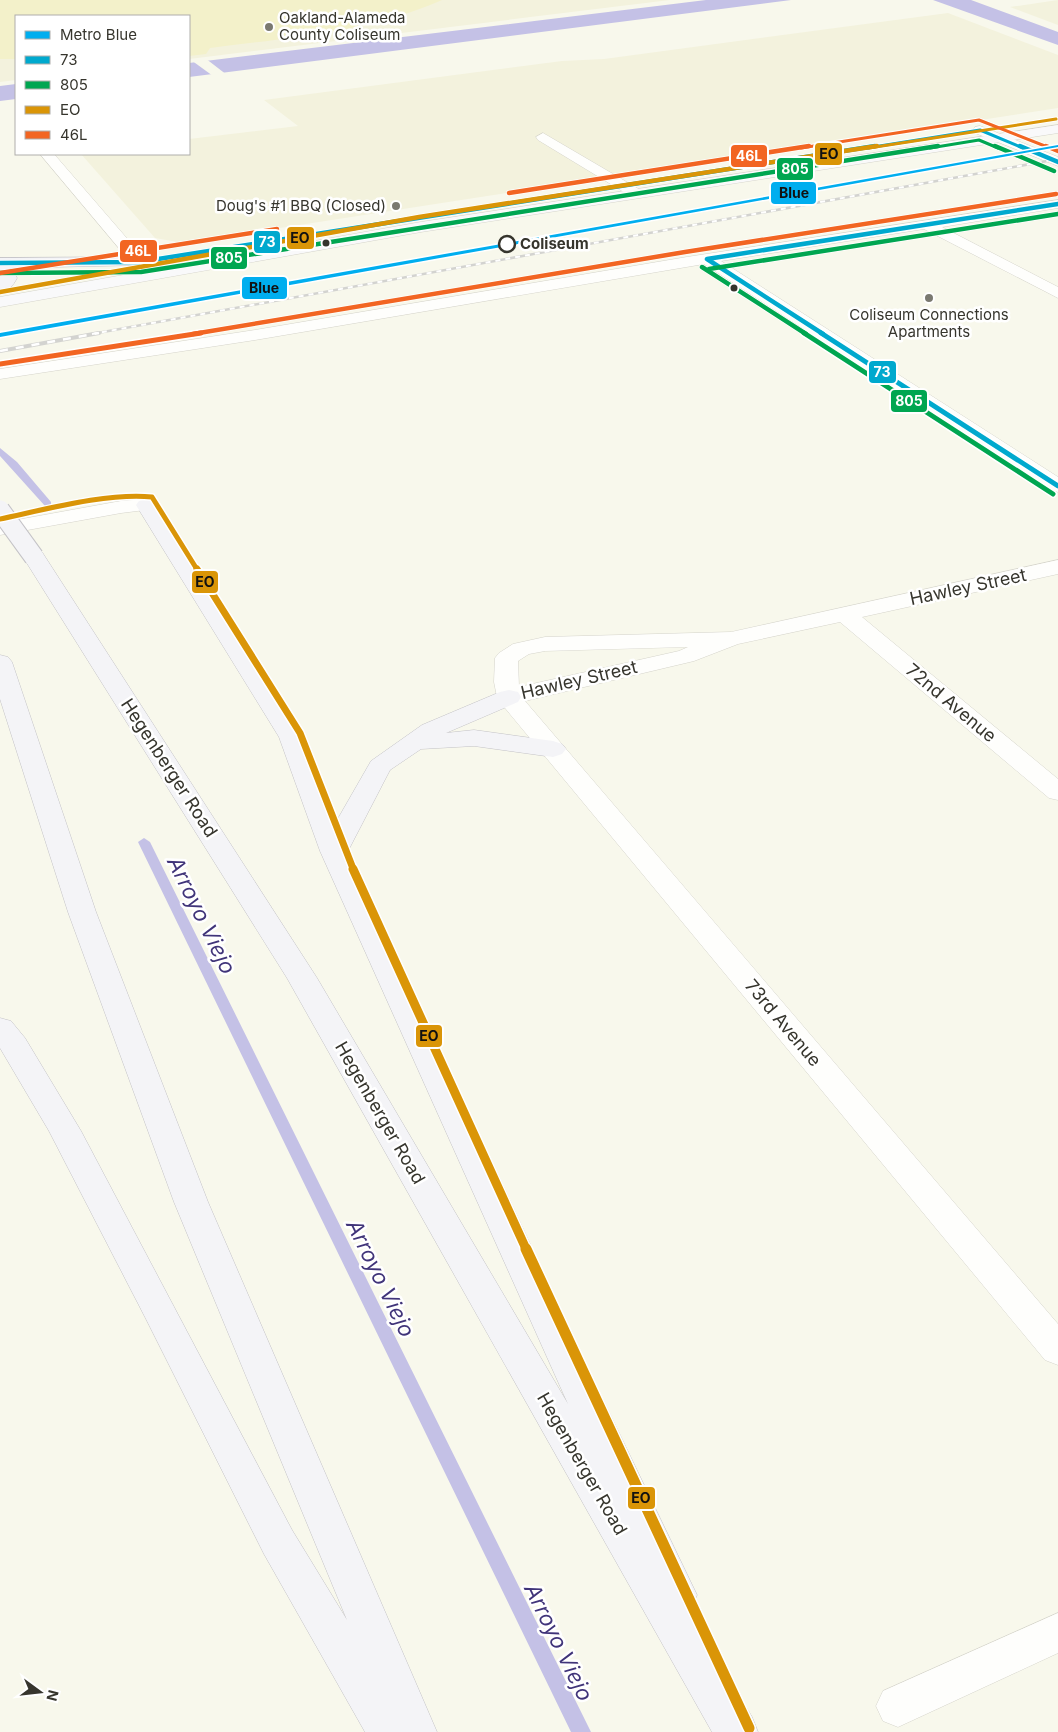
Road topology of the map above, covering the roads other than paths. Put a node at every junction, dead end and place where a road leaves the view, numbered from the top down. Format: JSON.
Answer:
{"nodes":[{"id":1,"x":1058,"y":118,"type":"edge"},
{"id":2,"x":1058,"y":129,"type":"edge"},
{"id":3,"x":980,"y":130,"type":"junction"},
{"id":4,"x":543,"y":137,"type":"dead end"},
{"id":5,"x":1000,"y":138,"type":"junction"},
{"id":6,"x":48,"y":155,"type":"edge"},
{"id":7,"x":1058,"y":162,"type":"edge"},
{"id":8,"x":622,"y":185,"type":"junction"},
{"id":9,"x":637,"y":194,"type":"junction"},
{"id":10,"x":1058,"y":204,"type":"edge"},
{"id":11,"x":927,"y":225,"type":"junction"},
{"id":12,"x":707,"y":260,"type":"junction"},
{"id":13,"x":139,"y":262,"type":"junction"},
{"id":14,"x":0,"y":263,"type":"edge"},
{"id":15,"x":150,"y":274,"type":"junction"},
{"id":16,"x":2,"y":281,"type":"edge"},
{"id":17,"x":1058,"y":293,"type":"edge"},
{"id":18,"x":0,"y":302,"type":"edge"},
{"id":19,"x":0,"y":374,"type":"edge"},
{"id":20,"x":1058,"y":486,"type":"edge"},
{"id":21,"x":146,"y":505,"type":"joint"},
{"id":22,"x":0,"y":510,"type":"edge"},
{"id":23,"x":0,"y":529,"type":"edge"},
{"id":24,"x":1058,"y":567,"type":"edge"},
{"id":25,"x":845,"y":614,"type":"junction"},
{"id":26,"x":731,"y":639,"type":"junction"},
{"id":27,"x":0,"y":662,"type":"edge"},
{"id":28,"x":509,"y":696,"type":"junction"},
{"id":29,"x":414,"y":742,"type":"junction"},
{"id":30,"x":553,"y":749,"type":"junction"},
{"id":31,"x":1058,"y":792,"type":"edge"},
{"id":32,"x":334,"y":851,"type":"junction"},
{"id":33,"x":0,"y":1028,"type":"edge"},
{"id":34,"x":1058,"y":1350,"type":"edge"},
{"id":35,"x":1058,"y":1632,"type":"edge"},
{"id":36,"x":898,"y":1706,"type":"dead end"},
{"id":37,"x":389,"y":1732,"type":"edge"},
{"id":38,"x":415,"y":1732,"type":"edge"},
{"id":39,"x":736,"y":1732,"type":"edge"},
{"id":40,"x":740,"y":1732,"type":"edge"}],
"edges":[{"from":1,"to":3,"type":"main road"},
{"from":2,"to":5,"type":"main road"},
{"from":3,"to":5,"type":"street"},
{"from":3,"to":8,"type":"main road"},
{"from":4,"to":8,"type":"street"},
{"from":5,"to":7,"type":"street"},
{"from":5,"to":9,"type":"main road"},
{"from":6,"to":13,"type":"street"},
{"from":8,"to":9,"type":"street"},
{"from":8,"to":13,"type":"main road"},
{"from":9,"to":15,"type":"main road"},
{"from":10,"to":11,"type":"street"},
{"from":11,"to":12,"type":"street"},
{"from":11,"to":17,"type":"street"},
{"from":12,"to":19,"type":"street"},
{"from":12,"to":20,"type":"street"},
{"from":13,"to":14,"type":"main road"},
{"from":13,"to":15,"type":"street"},
{"from":13,"to":16,"type":"main road"},
{"from":15,"to":18,"type":"main road"},
{"from":21,"to":23,"type":"street"},
{"from":21,"to":32,"type":"main road"},
{"from":22,"to":39,"type":"main road","name":"Hegenberger Road","bridge":true},
{"from":24,"to":25,"type":"street","name":"Hawley Street"},
{"from":25,"to":26,"type":"street","name":"Hawley Street"},
{"from":25,"to":31,"type":"street","name":"72nd Avenue"},
{"from":26,"to":28,"type":"street","name":"Hawley Street"},
{"from":26,"to":28,"type":"street","name":"Hawley Street"},
{"from":27,"to":38,"type":"main road"},
{"from":28,"to":29,"type":"main road"},
{"from":28,"to":30,"type":"street","name":"73rd Avenue"},
{"from":29,"to":30,"type":"main road"},
{"from":29,"to":32,"type":"main road"},
{"from":30,"to":34,"type":"street","name":"73rd Avenue"},
{"from":32,"to":40,"type":"main road"},
{"from":33,"to":37,"type":"main road"},
{"from":35,"to":36,"type":"street"}]}
